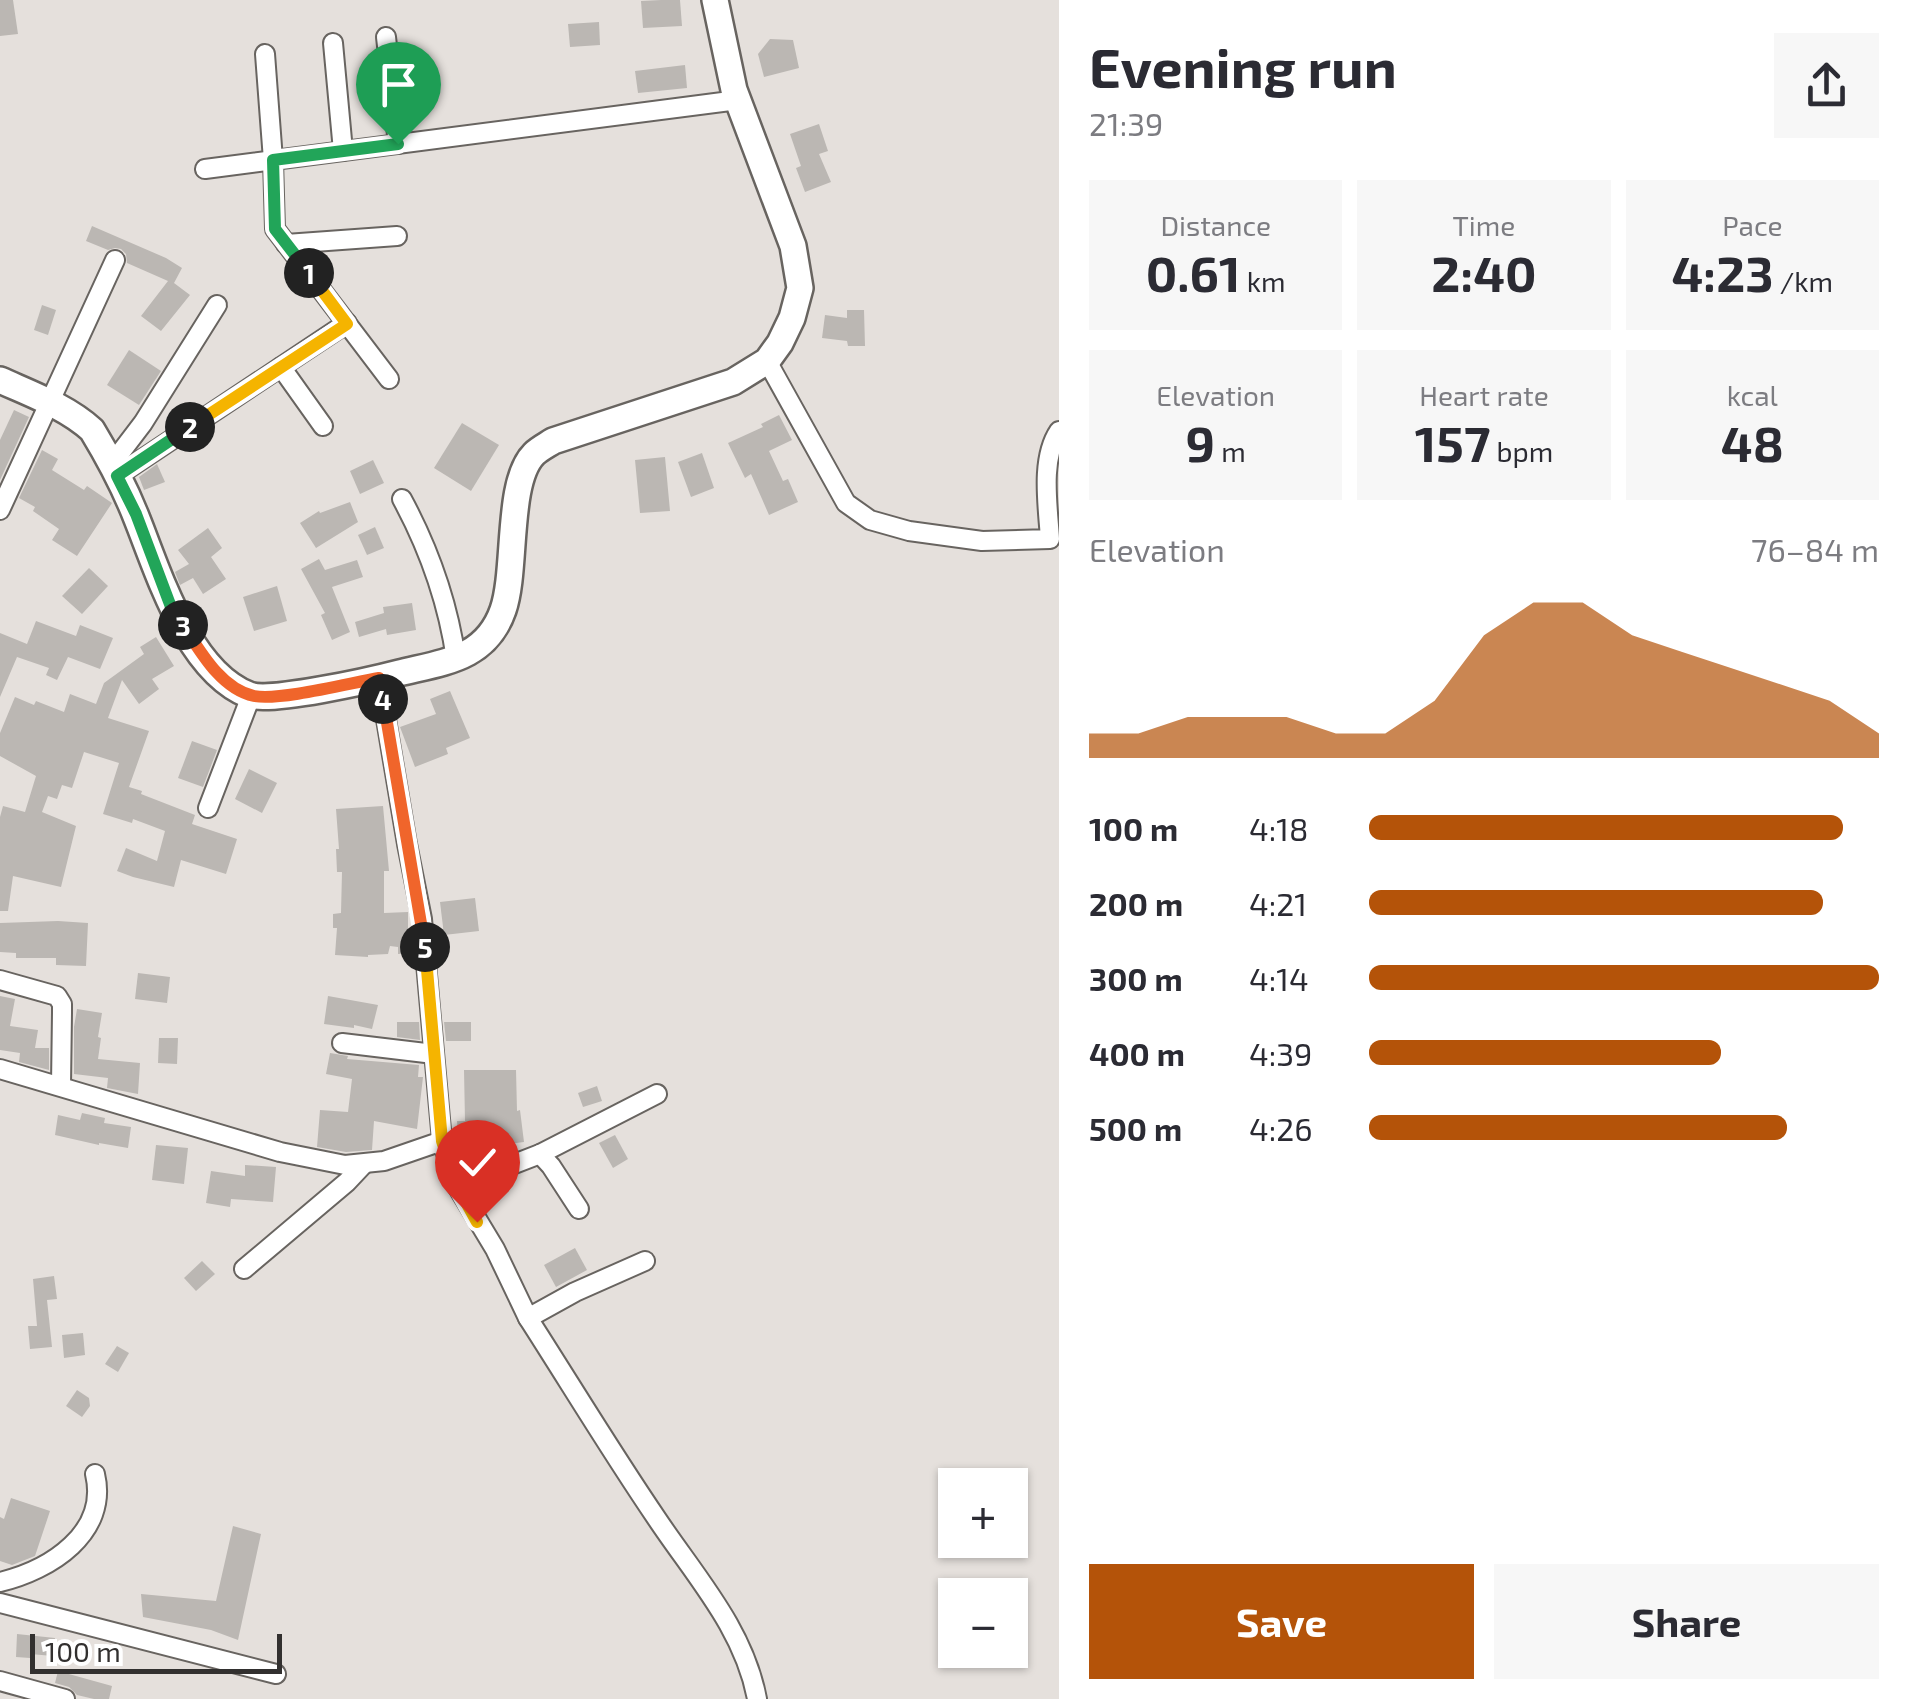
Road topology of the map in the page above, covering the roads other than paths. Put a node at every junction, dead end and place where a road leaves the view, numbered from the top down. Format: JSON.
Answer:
{"nodes":[{"id":1,"x":715,"y":0,"type":"edge"},
{"id":2,"x":386,"y":36,"type":"dead end"},
{"id":3,"x":333,"y":43,"type":"dead end"},
{"id":4,"x":265,"y":54,"type":"dead end"},
{"id":5,"x":738,"y":100,"type":"junction"},
{"id":6,"x":398,"y":144,"type":"junction"},
{"id":7,"x":343,"y":151,"type":"junction"},
{"id":8,"x":273,"y":160,"type":"junction"},
{"id":9,"x":205,"y":169,"type":"dead end"},
{"id":10,"x":397,"y":236,"type":"dead end"},
{"id":11,"x":286,"y":244,"type":"junction"},
{"id":12,"x":115,"y":260,"type":"dead end"},
{"id":13,"x":217,"y":305,"type":"dead end"},
{"id":14,"x":347,"y":324,"type":"junction"},
{"id":15,"x":767,"y":361,"type":"junction"},
{"id":16,"x":282,"y":367,"type":"junction"},
{"id":17,"x":389,"y":379,"type":"dead end"},
{"id":18,"x":0,"y":380,"type":"edge"},
{"id":19,"x":50,"y":403,"type":"junction"},
{"id":20,"x":323,"y":426,"type":"dead end"},
{"id":21,"x":1059,"y":431,"type":"edge"},
{"id":22,"x":114,"y":470,"type":"junction"},
{"id":23,"x":402,"y":499,"type":"dead end"},
{"id":24,"x":0,"y":510,"type":"edge"},
{"id":25,"x":456,"y":660,"type":"junction"},
{"id":26,"x":379,"y":678,"type":"junction"},
{"id":27,"x":251,"y":696,"type":"junction"},
{"id":28,"x":208,"y":808,"type":"dead end"},
{"id":29,"x":0,"y":980,"type":"edge"},
{"id":30,"x":342,"y":1043,"type":"dead end"},
{"id":31,"x":434,"y":1054,"type":"junction"},
{"id":32,"x":0,"y":1069,"type":"edge"},
{"id":33,"x":61,"y":1086,"type":"junction"},
{"id":34,"x":657,"y":1094,"type":"dead end"},
{"id":35,"x":442,"y":1141,"type":"junction"},
{"id":36,"x":540,"y":1154,"type":"junction"},
{"id":37,"x":363,"y":1165,"type":"junction"},
{"id":38,"x":457,"y":1186,"type":"junction"},
{"id":39,"x":579,"y":1209,"type":"dead end"},
{"id":40,"x":645,"y":1260,"type":"dead end"},
{"id":41,"x":244,"y":1269,"type":"dead end"},
{"id":42,"x":528,"y":1318,"type":"junction"},
{"id":43,"x":95,"y":1474,"type":"dead end"},
{"id":44,"x":0,"y":1582,"type":"edge"},
{"id":45,"x":0,"y":1604,"type":"edge"},
{"id":46,"x":276,"y":1674,"type":"dead end"},
{"id":47,"x":0,"y":1681,"type":"edge"},
{"id":48,"x":65,"y":1699,"type":"edge"},
{"id":49,"x":757,"y":1699,"type":"edge"}],
"edges":[{"from":1,"to":5,"type":"street"},
{"from":2,"to":6,"type":"street"},
{"from":3,"to":7,"type":"street"},
{"from":4,"to":8,"type":"street"},
{"from":5,"to":6,"type":"street"},
{"from":5,"to":15,"type":"street"},
{"from":6,"to":7,"type":"street"},
{"from":7,"to":8,"type":"street"},
{"from":8,"to":9,"type":"street"},
{"from":8,"to":11,"type":"street"},
{"from":10,"to":11,"type":"street"},
{"from":11,"to":14,"type":"street"},
{"from":12,"to":19,"type":"street"},
{"from":13,"to":22,"type":"street"},
{"from":14,"to":16,"type":"street"},
{"from":14,"to":17,"type":"street"},
{"from":15,"to":21,"type":"street"},
{"from":15,"to":25,"type":"street"},
{"from":16,"to":20,"type":"street"},
{"from":16,"to":22,"type":"street"},
{"from":18,"to":19,"type":"street"},
{"from":19,"to":22,"type":"street"},
{"from":19,"to":24,"type":"street"},
{"from":22,"to":27,"type":"street"},
{"from":23,"to":25,"type":"street"},
{"from":25,"to":26,"type":"street"},
{"from":26,"to":27,"type":"street"},
{"from":26,"to":31,"type":"street"},
{"from":27,"to":28,"type":"street"},
{"from":29,"to":33,"type":"street"},
{"from":30,"to":31,"type":"street"},
{"from":31,"to":35,"type":"street"},
{"from":32,"to":33,"type":"street"},
{"from":33,"to":37,"type":"street"},
{"from":34,"to":36,"type":"street"},
{"from":35,"to":37,"type":"street"},
{"from":35,"to":38,"type":"street"},
{"from":36,"to":38,"type":"street"},
{"from":36,"to":39,"type":"street"},
{"from":37,"to":41,"type":"street"},
{"from":38,"to":42,"type":"street"},
{"from":40,"to":42,"type":"street"},
{"from":42,"to":49,"type":"street"},
{"from":43,"to":44,"type":"street"},
{"from":45,"to":46,"type":"street"},
{"from":47,"to":48,"type":"street"}]}
